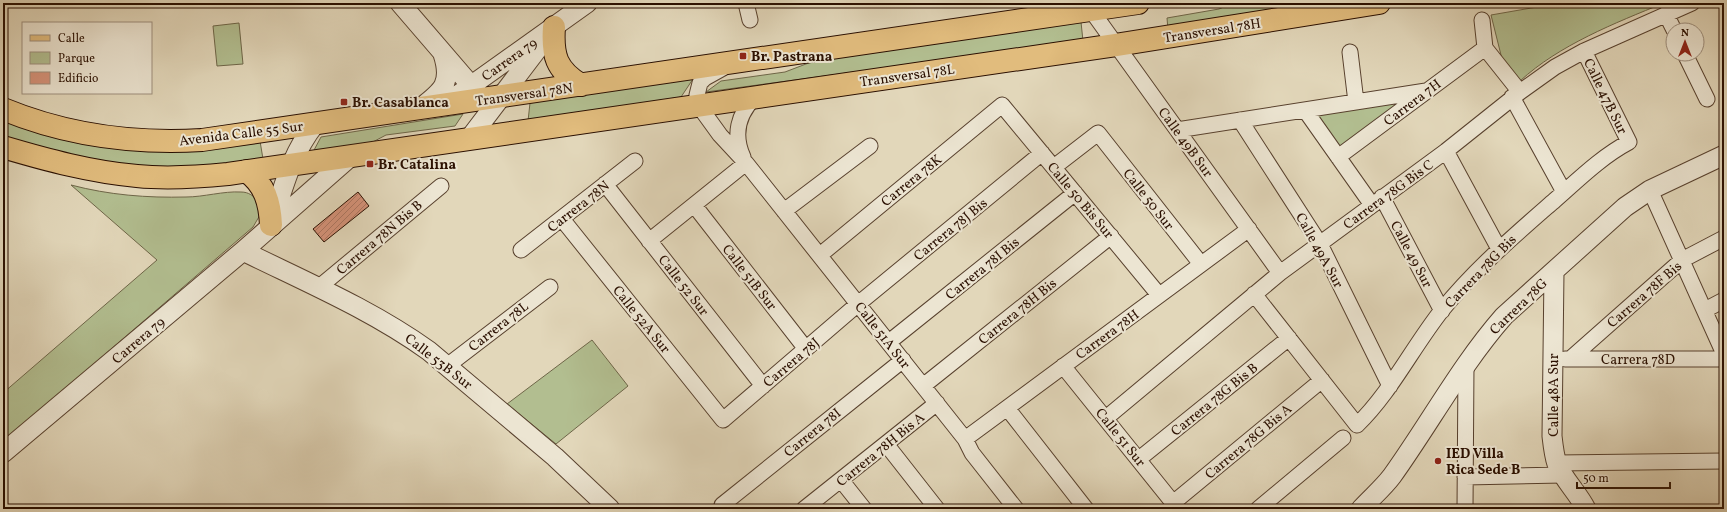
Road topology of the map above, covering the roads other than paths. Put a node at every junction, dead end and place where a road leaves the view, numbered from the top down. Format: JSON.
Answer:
{"nodes":[{"id":1,"x":400,"y":3,"type":"edge"},
{"id":2,"x":587,"y":3,"type":"edge"},
{"id":3,"x":746,"y":3,"type":"edge"},
{"id":4,"x":1138,"y":3,"type":"edge"},
{"id":5,"x":1379,"y":3,"type":"edge"},
{"id":6,"x":1692,"y":3,"type":"edge"},
{"id":7,"x":1091,"y":10,"type":"junction"},
{"id":8,"x":1666,"y":14,"type":"junction"},
{"id":9,"x":750,"y":20,"type":"dead end"},
{"id":10,"x":1482,"y":20,"type":"dead end"},
{"id":11,"x":1670,"y":22,"type":"edge"},
{"id":12,"x":554,"y":27,"type":"junction"},
{"id":13,"x":1116,"y":45,"type":"junction"},
{"id":14,"x":1485,"y":48,"type":"junction"},
{"id":15,"x":1584,"y":51,"type":"junction"},
{"id":16,"x":1350,"y":52,"type":"dead end"},
{"id":17,"x":443,"y":54,"type":"junction"},
{"id":18,"x":1689,"y":62,"type":"edge"},
{"id":19,"x":733,"y":63,"type":"junction"},
{"id":20,"x":581,"y":85,"type":"junction"},
{"id":21,"x":1426,"y":91,"type":"junction"},
{"id":22,"x":485,"y":94,"type":"junction"},
{"id":23,"x":1516,"y":95,"type":"junction"},
{"id":24,"x":755,"y":97,"type":"junction"},
{"id":25,"x":1707,"y":99,"type":"dead end"},
{"id":26,"x":1356,"y":102,"type":"junction"},
{"id":27,"x":1002,"y":105,"type":"joint"},
{"id":28,"x":699,"y":106,"type":"junction"},
{"id":29,"x":3,"y":109,"type":"edge"},
{"id":30,"x":419,"y":109,"type":"junction"},
{"id":31,"x":1305,"y":110,"type":"junction"},
{"id":32,"x":1240,"y":120,"type":"junction"},
{"id":33,"x":315,"y":124,"type":"junction"},
{"id":34,"x":1177,"y":130,"type":"junction"},
{"id":35,"x":469,"y":139,"type":"junction"},
{"id":36,"x":1629,"y":142,"type":"joint"},
{"id":37,"x":3,"y":146,"type":"edge"},
{"id":38,"x":870,"y":146,"type":"dead end"},
{"id":39,"x":1446,"y":151,"type":"junction"},
{"id":40,"x":1042,"y":153,"type":"junction"},
{"id":41,"x":1724,"y":155,"type":"edge"},
{"id":42,"x":351,"y":156,"type":"junction"},
{"id":43,"x":1338,"y":157,"type":"junction"},
{"id":44,"x":635,"y":161,"type":"dead end"},
{"id":45,"x":746,"y":163,"type":"junction"},
{"id":46,"x":291,"y":165,"type":"junction"},
{"id":47,"x":1054,"y":167,"type":"junction"},
{"id":48,"x":246,"y":171,"type":"junction"},
{"id":49,"x":605,"y":184,"type":"junction"},
{"id":50,"x":441,"y":186,"type":"dead end"},
{"id":51,"x":1650,"y":190,"type":"junction"},
{"id":52,"x":1564,"y":192,"type":"junction"},
{"id":53,"x":1075,"y":193,"type":"junction"},
{"id":54,"x":1377,"y":201,"type":"junction"},
{"id":55,"x":694,"y":205,"type":"junction"},
{"id":56,"x":784,"y":211,"type":"junction"},
{"id":57,"x":562,"y":219,"type":"junction"},
{"id":58,"x":271,"y":225,"type":"junction"},
{"id":59,"x":1249,"y":229,"type":"junction"},
{"id":60,"x":1111,"y":236,"type":"junction"},
{"id":61,"x":1724,"y":238,"type":"edge"},
{"id":62,"x":649,"y":241,"type":"junction"},
{"id":63,"x":1320,"y":244,"type":"junction"},
{"id":64,"x":1498,"y":249,"type":"junction"},
{"id":65,"x":521,"y":250,"type":"dead end"},
{"id":66,"x":242,"y":251,"type":"junction"},
{"id":67,"x":820,"y":255,"type":"junction"},
{"id":68,"x":1682,"y":260,"type":"junction"},
{"id":69,"x":1201,"y":264,"type":"junction"},
{"id":70,"x":1554,"y":272,"type":"junction"},
{"id":71,"x":1280,"y":273,"type":"junction"},
{"id":72,"x":550,"y":287,"type":"dead end"},
{"id":73,"x":318,"y":288,"type":"junction"},
{"id":74,"x":1254,"y":294,"type":"junction"},
{"id":75,"x":1159,"y":295,"type":"junction"},
{"id":76,"x":1724,"y":300,"type":"edge"},
{"id":77,"x":858,"y":304,"type":"junction"},
{"id":78,"x":1705,"y":310,"type":"junction"},
{"id":79,"x":1442,"y":311,"type":"junction"},
{"id":80,"x":1289,"y":338,"type":"junction"},
{"id":81,"x":889,"y":342,"type":"junction"},
{"id":82,"x":806,"y":349,"type":"junction"},
{"id":83,"x":1724,"y":354,"type":"edge"},
{"id":84,"x":1561,"y":359,"type":"junction"},
{"id":85,"x":1724,"y":359,"type":"edge"},
{"id":86,"x":903,"y":360,"type":"junction"},
{"id":87,"x":1466,"y":365,"type":"junction"},
{"id":88,"x":447,"y":366,"type":"junction"},
{"id":89,"x":1063,"y":366,"type":"junction"},
{"id":90,"x":1322,"y":380,"type":"junction"},
{"id":91,"x":763,"y":386,"type":"junction"},
{"id":92,"x":923,"y":386,"type":"junction"},
{"id":93,"x":1390,"y":386,"type":"junction"},
{"id":94,"x":937,"y":403,"type":"junction"},
{"id":95,"x":1007,"y":408,"type":"junction"},
{"id":96,"x":1106,"y":418,"type":"junction"},
{"id":97,"x":723,"y":420,"type":"joint"},
{"id":98,"x":965,"y":438,"type":"junction"},
{"id":99,"x":1343,"y":438,"type":"dead end"},
{"id":100,"x":886,"y":444,"type":"junction"},
{"id":101,"x":3,"y":453,"type":"edge"},
{"id":102,"x":1139,"y":459,"type":"junction"},
{"id":103,"x":1724,"y":461,"type":"edge"},
{"id":104,"x":1560,"y":469,"type":"junction"},
{"id":105,"x":1465,"y":476,"type":"junction"},
{"id":106,"x":840,"y":480,"type":"junction"},
{"id":107,"x":722,"y":505,"type":"dead end"},
{"id":108,"x":1176,"y":506,"type":"edge"},
{"id":109,"x":610,"y":509,"type":"edge"},
{"id":110,"x":804,"y":509,"type":"edge"},
{"id":111,"x":864,"y":509,"type":"edge"},
{"id":112,"x":938,"y":509,"type":"edge"},
{"id":113,"x":1016,"y":509,"type":"edge"},
{"id":114,"x":1086,"y":509,"type":"edge"},
{"id":115,"x":1258,"y":509,"type":"edge"},
{"id":116,"x":1360,"y":509,"type":"edge"},
{"id":117,"x":1465,"y":509,"type":"edge"},
{"id":118,"x":1586,"y":509,"type":"edge"}],
"edges":[{"from":1,"to":17,"type":"street"},
{"from":2,"to":12,"type":"street","name":"Carrera 79"},
{"from":3,"to":9,"type":"street"},
{"from":4,"to":7,"type":"main road"},
{"from":5,"to":13,"type":"main road","name":"Transversal 78H"},
{"from":6,"to":8,"type":"street","name":"Carrera 78G Bis C"},
{"from":7,"to":13,"type":"street","name":"Calle 49B Sur"},
{"from":7,"to":19,"type":"main road"},
{"from":8,"to":11,"type":"street"},
{"from":8,"to":15,"type":"street","name":"Carrera 78G Bis C"},
{"from":10,"to":14,"type":"street"},
{"from":12,"to":20,"type":"main road"},
{"from":12,"to":22,"type":"street","name":"Carrera 79"},
{"from":12,"to":22,"type":"street","name":"Carrera 79"},
{"from":13,"to":24,"type":"main road","name":"Transversal 78L"},
{"from":13,"to":34,"type":"street","name":"Calle 49B Sur"},
{"from":14,"to":21,"type":"street","name":"Carrera 7H"},
{"from":14,"to":23,"type":"street"},
{"from":15,"to":23,"type":"street","name":"Carrera 78G Bis C"},
{"from":15,"to":36,"type":"street","name":"Calle 47B Sur"},
{"from":16,"to":26,"type":"street"},
{"from":17,"to":22,"type":"street"},
{"from":17,"to":30,"type":"street"},
{"from":18,"to":25,"type":"street"},
{"from":19,"to":20,"type":"main road","name":"Transversal 78N"},
{"from":19,"to":28,"type":"street"},
{"from":20,"to":22,"type":"main road","name":"Transversal 78N"},
{"from":21,"to":26,"type":"street"},
{"from":21,"to":43,"type":"street","name":"Carrera 7H"},
{"from":22,"to":30,"type":"main road","name":"Transversal 78N"},
{"from":22,"to":35,"type":"street","name":"Carrera 79"},
{"from":23,"to":39,"type":"street","name":"Carrera 78G Bis C"},
{"from":23,"to":52,"type":"street"},
{"from":24,"to":28,"type":"main road","name":"Transversal 78L"},
{"from":24,"to":45,"type":"street","name":"Calle 51A Sur"},
{"from":26,"to":31,"type":"street"},
{"from":27,"to":40,"type":"street","name":"Calle 50 Bis Sur"},
{"from":27,"to":67,"type":"street","name":"Carrera 78K"},
{"from":28,"to":35,"type":"main road"},
{"from":28,"to":45,"type":"street","name":"Calle 51A Sur"},
{"from":29,"to":33,"type":"main road","name":"Avenida Calle 55 Sur"},
{"from":30,"to":33,"type":"main road","name":"Transversal 78N"},
{"from":31,"to":32,"type":"street"},
{"from":31,"to":43,"type":"street","name":"Calle 49 Sur"},
{"from":32,"to":34,"type":"street"},
{"from":32,"to":63,"type":"street","name":"Calle 49A Sur"},
{"from":33,"to":46,"type":"street","name":"Carrera 79"},
{"from":34,"to":59,"type":"street","name":"Calle 49B Sur"},
{"from":35,"to":42,"type":"main road"},
{"from":36,"to":52,"type":"street","name":"Carrera 78G Bis"},
{"from":37,"to":48,"type":"main road"},
{"from":38,"to":56,"type":"street"},
{"from":39,"to":54,"type":"street","name":"Carrera 78G Bis C"},
{"from":39,"to":64,"type":"street"},
{"from":40,"to":47,"type":"street","name":"Calle 50 Bis Sur"},
{"from":40,"to":77,"type":"street","name":"Carrera 78J Bis"},
{"from":41,"to":51,"type":"street","name":"Carrera 78G"},
{"from":42,"to":46,"type":"main road"},
{"from":42,"to":58,"type":"street","name":"Carrera 79"},
{"from":43,"to":54,"type":"street","name":"Calle 49 Sur"},
{"from":44,"to":49,"type":"street","name":"Carrera 78N"},
{"from":45,"to":55,"type":"street"},
{"from":45,"to":56,"type":"street","name":"Calle 51A Sur"},
{"from":46,"to":48,"type":"main road"},
{"from":46,"to":58,"type":"street","name":"Carrera 79"},
{"from":47,"to":53,"type":"street","name":"Calle 50 Bis Sur"},
{"from":47,"to":69,"type":"street","name":"Calle 50 Sur"},
{"from":48,"to":58,"type":"main road"},
{"from":49,"to":57,"type":"street","name":"Carrera 78N"},
{"from":49,"to":62,"type":"street","name":"Calle 52 Sur"},
{"from":50,"to":73,"type":"street","name":"Carrera 78N Bis B"},
{"from":51,"to":68,"type":"street"},
{"from":51,"to":70,"type":"street","name":"Carrera 78G"},
{"from":52,"to":64,"type":"street","name":"Carrera 78G Bis"},
{"from":53,"to":60,"type":"street","name":"Calle 50 Bis Sur"},
{"from":53,"to":81,"type":"street","name":"Carrera 78I Bis"},
{"from":54,"to":63,"type":"street","name":"Carrera 78G Bis C"},
{"from":54,"to":79,"type":"street","name":"Calle 49 Sur"},
{"from":55,"to":62,"type":"street"},
{"from":55,"to":82,"type":"street","name":"Calle 51B Sur"},
{"from":56,"to":67,"type":"street","name":"Calle 51A Sur"},
{"from":57,"to":65,"type":"street","name":"Carrera 78N"},
{"from":57,"to":97,"type":"street","name":"Calle 52A Sur"},
{"from":58,"to":66,"type":"street","name":"Carrera 79"},
{"from":59,"to":69,"type":"street","name":"Carrera 78H"},
{"from":59,"to":71,"type":"street","name":"Calle 49B Sur"},
{"from":60,"to":75,"type":"street","name":"Calle 50 Bis Sur"},
{"from":60,"to":92,"type":"street","name":"Carrera 78H Bis"},
{"from":61,"to":68,"type":"street","name":"Carrera 78F Bis"},
{"from":62,"to":91,"type":"street","name":"Calle 52 Sur"},
{"from":63,"to":71,"type":"street","name":"Carrera 78G Bis C"},
{"from":63,"to":93,"type":"street","name":"Calle 49A Sur"},
{"from":64,"to":79,"type":"street","name":"Carrera 78G Bis"},
{"from":66,"to":73,"type":"street","name":"Calle 53B Sur"},
{"from":66,"to":101,"type":"street","name":"Carrera 79"},
{"from":67,"to":77,"type":"street","name":"Calle 51A Sur"},
{"from":68,"to":78,"type":"street"},
{"from":68,"to":84,"type":"street","name":"Carrera 78F Bis"},
{"from":69,"to":75,"type":"street","name":"Carrera 78H"},
{"from":70,"to":84,"type":"street","name":"Calle 48A Sur"},
{"from":70,"to":87,"type":"street","name":"Carrera 78G"},
{"from":71,"to":74,"type":"street","name":"Carrera 78G Bis C"},
{"from":72,"to":88,"type":"street","name":"Carrera 78L"},
{"from":73,"to":88,"type":"street","name":"Calle 53B Sur"},
{"from":74,"to":80,"type":"street"},
{"from":74,"to":96,"type":"street","name":"Carrera 78G Bis C"},
{"from":75,"to":89,"type":"street","name":"Carrera 78H"},
{"from":76,"to":78,"type":"street"},
{"from":77,"to":81,"type":"street","name":"Calle 51A Sur"},
{"from":77,"to":82,"type":"street","name":"Carrera 78J"},
{"from":78,"to":83,"type":"street"},
{"from":79,"to":93,"type":"street","name":"Carrera 78G Bis"},
{"from":80,"to":90,"type":"street"},
{"from":80,"to":102,"type":"street","name":"Carrera 78G Bis B"},
{"from":81,"to":86,"type":"street","name":"Calle 51A Sur"},
{"from":82,"to":91,"type":"street","name":"Carrera 78J"},
{"from":84,"to":85,"type":"street","name":"Carrera 78D"},
{"from":84,"to":104,"type":"street","name":"Calle 48A Sur"},
{"from":86,"to":92,"type":"street","name":"Calle 51A Sur"},
{"from":86,"to":107,"type":"street","name":"Carrera 78I"},
{"from":87,"to":105,"type":"street"},
{"from":87,"to":116,"type":"street","name":"Carrera 78G"},
{"from":88,"to":109,"type":"street","name":"Calle 53B Sur"},
{"from":89,"to":95,"type":"street","name":"Carrera 78H"},
{"from":89,"to":96,"type":"street","name":"Calle 51 Sur"},
{"from":90,"to":93,"type":"street","name":"Carrera 78G Bis"},
{"from":90,"to":108,"type":"street","name":"Carrera 78G Bis A"},
{"from":91,"to":97,"type":"street","name":"Carrera 78J"},
{"from":92,"to":94,"type":"street","name":"Calle 51A Sur"},
{"from":94,"to":98,"type":"street","name":"Calle 51A Sur"},
{"from":94,"to":100,"type":"street","name":"Carrera 78H Bis A"},
{"from":95,"to":98,"type":"street","name":"Carrera 78H"},
{"from":95,"to":114,"type":"street"},
{"from":96,"to":102,"type":"street","name":"Calle 51 Sur"},
{"from":98,"to":113,"type":"street","name":"Calle 51A Sur"},
{"from":99,"to":115,"type":"street"},
{"from":100,"to":106,"type":"street","name":"Carrera 78H Bis A"},
{"from":100,"to":112,"type":"street"},
{"from":102,"to":108,"type":"street","name":"Calle 51 Sur"},
{"from":103,"to":104,"type":"street"},
{"from":104,"to":105,"type":"street"},
{"from":104,"to":118,"type":"street","name":"Calle 48A Sur"},
{"from":105,"to":117,"type":"street"},
{"from":106,"to":110,"type":"street","name":"Carrera 78H Bis A"},
{"from":106,"to":111,"type":"street"}]}
